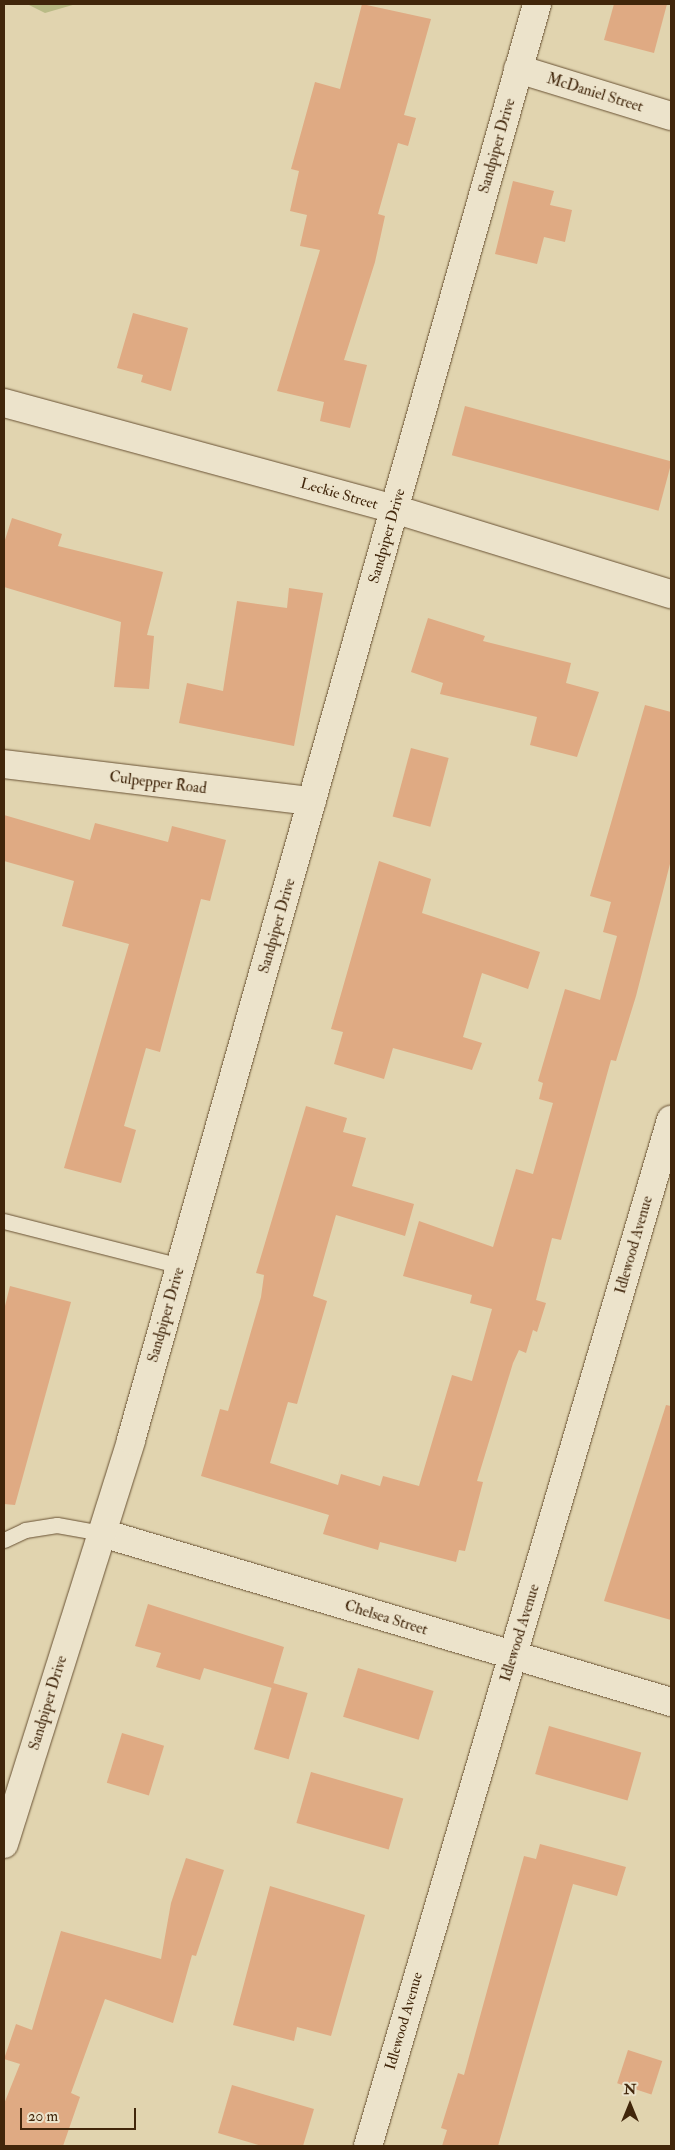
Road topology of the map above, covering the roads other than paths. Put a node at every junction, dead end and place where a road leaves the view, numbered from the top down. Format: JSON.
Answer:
{"nodes":[{"id":1,"x":537,"y":4,"type":"edge"},
{"id":2,"x":518,"y":69,"type":"junction"},
{"id":3,"x":671,"y":116,"type":"edge"},
{"id":4,"x":4,"y":403,"type":"edge"},
{"id":5,"x":394,"y":509,"type":"junction"},
{"id":6,"x":671,"y":594,"type":"edge"},
{"id":7,"x":4,"y":764,"type":"edge"},
{"id":8,"x":312,"y":801,"type":"junction"},
{"id":9,"x":671,"y":1120,"type":"edge"},
{"id":10,"x":4,"y":1222,"type":"edge"},
{"id":11,"x":180,"y":1266,"type":"junction"},
{"id":12,"x":102,"y":1533,"type":"junction"},
{"id":13,"x":4,"y":1540,"type":"edge"},
{"id":14,"x":513,"y":1656,"type":"junction"},
{"id":15,"x":671,"y":1702,"type":"edge"},
{"id":16,"x":4,"y":1844,"type":"edge"},
{"id":17,"x":368,"y":2146,"type":"edge"}],
"edges":[{"from":1,"to":2,"type":"street","name":"Sandpiper Drive"},
{"from":2,"to":3,"type":"street","name":"McDaniel Street"},
{"from":2,"to":5,"type":"street","name":"Sandpiper Drive"},
{"from":4,"to":5,"type":"street","name":"Leckie Street"},
{"from":5,"to":6,"type":"street","name":"Leckie Street"},
{"from":5,"to":8,"type":"street","name":"Sandpiper Drive"},
{"from":7,"to":8,"type":"street","name":"Culpepper Road"},
{"from":8,"to":11,"type":"street","name":"Sandpiper Drive"},
{"from":9,"to":14,"type":"street","name":"Idlewood Avenue"},
{"from":10,"to":11,"type":"lane"},
{"from":11,"to":12,"type":"street","name":"Sandpiper Drive"},
{"from":12,"to":13,"type":"lane"},
{"from":12,"to":14,"type":"street","name":"Chelsea Street"},
{"from":12,"to":16,"type":"street","name":"Sandpiper Drive"},
{"from":14,"to":15,"type":"street","name":"Chelsea Street"},
{"from":14,"to":17,"type":"street","name":"Idlewood Avenue"}]}
